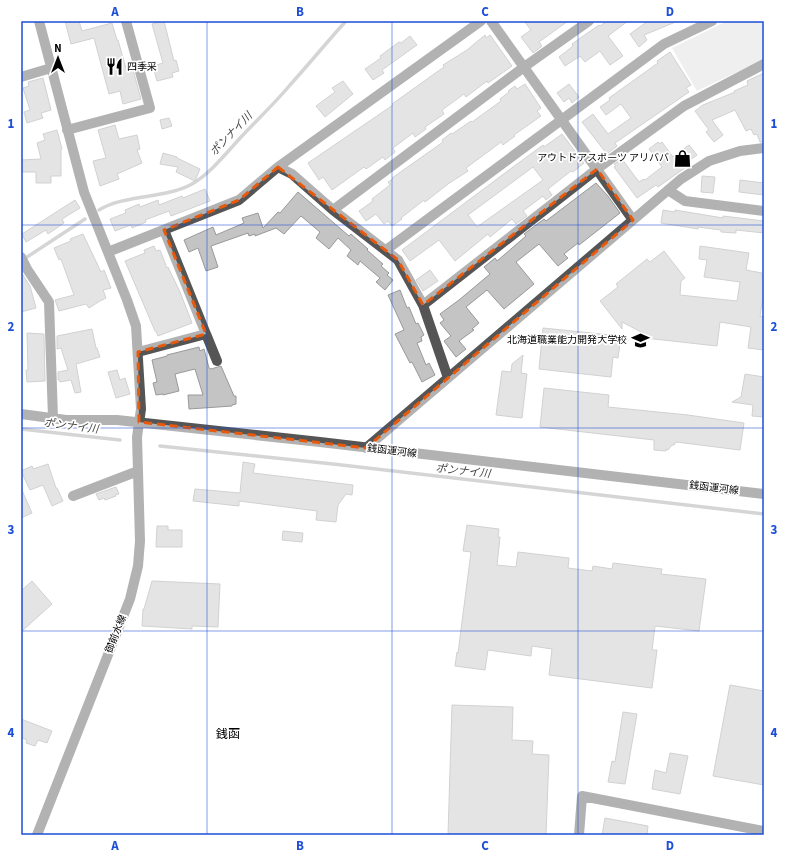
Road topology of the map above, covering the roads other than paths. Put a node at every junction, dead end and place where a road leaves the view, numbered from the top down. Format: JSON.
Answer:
{"nodes":[{"id":1,"x":39,"y":21,"type":"edge"},
{"id":2,"x":126,"y":21,"type":"edge"},
{"id":3,"x":481,"y":21,"type":"edge"},
{"id":4,"x":491,"y":21,"type":"edge"},
{"id":5,"x":589,"y":21,"type":"edge"},
{"id":6,"x":712,"y":21,"type":"edge"},
{"id":7,"x":764,"y":64,"type":"edge"},
{"id":8,"x":524,"y":67,"type":"junction"},
{"id":9,"x":51,"y":68,"type":"junction"},
{"id":10,"x":21,"y":77,"type":"edge"},
{"id":11,"x":562,"y":120,"type":"junction"},
{"id":12,"x":67,"y":130,"type":"junction"},
{"id":13,"x":764,"y":148,"type":"edge"},
{"id":14,"x":278,"y":167,"type":"junction"},
{"id":15,"x":596,"y":169,"type":"junction"},
{"id":16,"x":668,"y":190,"type":"junction"},
{"id":17,"x":333,"y":210,"type":"junction"},
{"id":18,"x":764,"y":211,"type":"edge"},
{"id":19,"x":633,"y":220,"type":"junction"},
{"id":20,"x":164,"y":230,"type":"junction"},
{"id":21,"x":386,"y":250,"type":"junction"},
{"id":22,"x":108,"y":252,"type":"junction"},
{"id":23,"x":22,"y":260,"type":"edge"},
{"id":24,"x":423,"y":305,"type":"junction"},
{"id":25,"x":206,"y":334,"type":"junction"},
{"id":26,"x":138,"y":352,"type":"junction"},
{"id":27,"x":217,"y":362,"type":"dead end"},
{"id":28,"x":448,"y":378,"type":"junction"},
{"id":29,"x":21,"y":414,"type":"edge"},
{"id":30,"x":53,"y":418,"type":"junction"},
{"id":31,"x":139,"y":422,"type":"junction"},
{"id":32,"x":366,"y":448,"type":"junction"},
{"id":33,"x":138,"y":471,"type":"junction"},
{"id":34,"x":764,"y":494,"type":"edge"},
{"id":35,"x":73,"y":496,"type":"dead end"},
{"id":36,"x":764,"y":831,"type":"edge"},
{"id":37,"x":37,"y":835,"type":"edge"},
{"id":38,"x":579,"y":835,"type":"edge"}],
"edges":[{"from":1,"to":9,"type":"street","name":"御前水線"},
{"from":2,"to":12,"type":"street"},
{"from":3,"to":14,"type":"street"},
{"from":4,"to":8,"type":"street"},
{"from":5,"to":8,"type":"street"},
{"from":6,"to":11,"type":"street"},
{"from":7,"to":15,"type":"street"},
{"from":8,"to":11,"type":"street"},
{"from":8,"to":17,"type":"street"},
{"from":9,"to":10,"type":"street"},
{"from":9,"to":12,"type":"street","name":"御前水線"},
{"from":11,"to":15,"type":"street"},
{"from":11,"to":21,"type":"street"},
{"from":12,"to":22,"type":"street","name":"御前水線"},
{"from":13,"to":16,"type":"street"},
{"from":14,"to":17,"type":"street"},
{"from":14,"to":20,"type":"street"},
{"from":15,"to":19,"type":"street"},
{"from":15,"to":24,"type":"street"},
{"from":16,"to":18,"type":"street"},
{"from":16,"to":19,"type":"street"},
{"from":17,"to":21,"type":"street"},
{"from":19,"to":28,"type":"street"},
{"from":20,"to":22,"type":"street"},
{"from":20,"to":25,"type":"street"},
{"from":21,"to":24,"type":"street"},
{"from":22,"to":26,"type":"street","name":"御前水線"},
{"from":23,"to":30,"type":"street"},
{"from":24,"to":28,"type":"street"},
{"from":25,"to":26,"type":"street"},
{"from":25,"to":27,"type":"street"},
{"from":26,"to":31,"type":"street","name":"御前水線"},
{"from":28,"to":32,"type":"street"},
{"from":29,"to":30,"type":"street","name":"銭函運河線"},
{"from":30,"to":31,"type":"street","name":"銭函運河線"},
{"from":31,"to":32,"type":"street","name":"銭函運河線"},
{"from":31,"to":33,"type":"street","name":"御前水線"},
{"from":32,"to":34,"type":"street","name":"銭函運河線"},
{"from":33,"to":35,"type":"street"},
{"from":33,"to":37,"type":"street","name":"御前水線"},
{"from":36,"to":38,"type":"street"}]}
